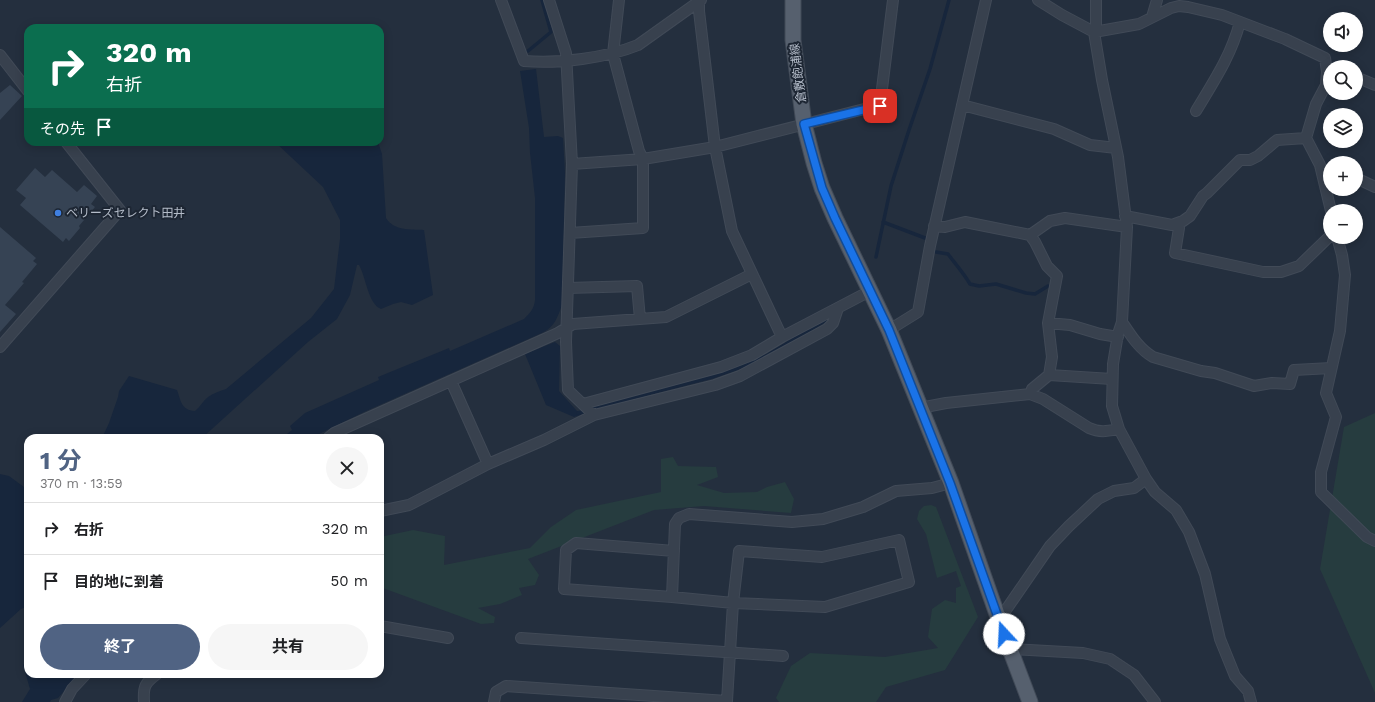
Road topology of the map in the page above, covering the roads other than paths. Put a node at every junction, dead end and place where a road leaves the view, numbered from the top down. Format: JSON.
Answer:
{"nodes":[{"id":1,"x":501,"y":0,"type":"edge"},
{"id":2,"x":549,"y":0,"type":"edge"},
{"id":3,"x":619,"y":0,"type":"edge"},
{"id":4,"x":700,"y":0,"type":"edge"},
{"id":5,"x":793,"y":0,"type":"edge"},
{"id":6,"x":893,"y":0,"type":"edge"},
{"id":7,"x":986,"y":0,"type":"edge"},
{"id":8,"x":1038,"y":0,"type":"edge"},
{"id":9,"x":1096,"y":0,"type":"edge"},
{"id":10,"x":1157,"y":0,"type":"edge"},
{"id":11,"x":1152,"y":18,"type":"junction"},
{"id":12,"x":1240,"y":22,"type":"junction"},
{"id":13,"x":1094,"y":32,"type":"junction"},
{"id":14,"x":613,"y":54,"type":"junction"},
{"id":15,"x":0,"y":55,"type":"edge"},
{"id":16,"x":567,"y":60,"type":"junction"},
{"id":17,"x":1326,"y":60,"type":"edge"},
{"id":18,"x":1363,"y":80,"type":"edge"},
{"id":19,"x":1375,"y":85,"type":"edge"},
{"id":20,"x":24,"y":86,"type":"edge"},
{"id":21,"x":1323,"y":91,"type":"edge"},
{"id":22,"x":962,"y":105,"type":"junction"},
{"id":23,"x":1196,"y":111,"type":"dead end"},
{"id":24,"x":804,"y":124,"type":"junction"},
{"id":25,"x":1306,"y":138,"type":"junction"},
{"id":26,"x":69,"y":146,"type":"edge"},
{"id":27,"x":715,"y":147,"type":"junction"},
{"id":28,"x":1116,"y":148,"type":"junction"},
{"id":29,"x":643,"y":159,"type":"junction"},
{"id":30,"x":1323,"y":163,"type":"edge"},
{"id":31,"x":572,"y":164,"type":"junction"},
{"id":32,"x":1363,"y":181,"type":"edge"},
{"id":33,"x":1375,"y":187,"type":"edge"},
{"id":34,"x":1125,"y":216,"type":"junction"},
{"id":35,"x":1177,"y":223,"type":"junction"},
{"id":36,"x":934,"y":226,"type":"junction"},
{"id":37,"x":1127,"y":227,"type":"junction"},
{"id":38,"x":570,"y":233,"type":"junction"},
{"id":39,"x":1030,"y":235,"type":"junction"},
{"id":40,"x":1323,"y":243,"type":"edge"},
{"id":41,"x":1339,"y":244,"type":"edge"},
{"id":42,"x":752,"y":274,"type":"junction"},
{"id":43,"x":568,"y":288,"type":"junction"},
{"id":44,"x":870,"y":291,"type":"junction"},
{"id":45,"x":838,"y":308,"type":"junction"},
{"id":46,"x":640,"y":319,"type":"junction"},
{"id":47,"x":1122,"y":322,"type":"junction"},
{"id":48,"x":1048,"y":323,"type":"junction"},
{"id":49,"x":567,"y":327,"type":"junction"},
{"id":50,"x":889,"y":330,"type":"junction"},
{"id":51,"x":782,"y":337,"type":"junction"},
{"id":52,"x":1118,"y":337,"type":"junction"},
{"id":53,"x":0,"y":347,"type":"edge"},
{"id":54,"x":1331,"y":368,"type":"junction"},
{"id":55,"x":1049,"y":375,"type":"junction"},
{"id":56,"x":1112,"y":379,"type":"junction"},
{"id":57,"x":452,"y":381,"type":"junction"},
{"id":58,"x":1030,"y":394,"type":"junction"},
{"id":59,"x":920,"y":408,"type":"junction"},
{"id":60,"x":589,"y":409,"type":"junction"},
{"id":61,"x":1120,"y":429,"type":"junction"},
{"id":62,"x":336,"y":434,"type":"edge"},
{"id":63,"x":488,"y":464,"type":"junction"},
{"id":64,"x":1146,"y":479,"type":"junction"},
{"id":65,"x":950,"y":483,"type":"junction"},
{"id":66,"x":384,"y":510,"type":"edge"},
{"id":67,"x":1375,"y":541,"type":"edge"},
{"id":68,"x":674,"y":551,"type":"junction"},
{"id":69,"x":672,"y":597,"type":"junction"},
{"id":70,"x":733,"y":603,"type":"junction"},
{"id":71,"x":999,"y":620,"type":"junction"},
{"id":72,"x":384,"y":627,"type":"edge"},
{"id":73,"x":448,"y":638,"type":"dead end"},
{"id":74,"x":522,"y":638,"type":"dead end"},
{"id":75,"x":1010,"y":649,"type":"junction"},
{"id":76,"x":730,"y":652,"type":"junction"},
{"id":77,"x":783,"y":656,"type":"dead end"},
{"id":78,"x":82,"y":678,"type":"edge"},
{"id":79,"x":152,"y":678,"type":"edge"},
{"id":80,"x":727,"y":701,"type":"edge"},
{"id":81,"x":65,"y":702,"type":"edge"},
{"id":82,"x":144,"y":702,"type":"edge"},
{"id":83,"x":494,"y":702,"type":"edge"},
{"id":84,"x":1030,"y":702,"type":"edge"},
{"id":85,"x":1155,"y":702,"type":"edge"},
{"id":86,"x":1251,"y":702,"type":"edge"}],
"edges":[{"from":1,"to":16,"type":"street"},
{"from":2,"to":16,"type":"street"},
{"from":3,"to":14,"type":"street"},
{"from":4,"to":14,"type":"street"},
{"from":4,"to":27,"type":"street"},
{"from":5,"to":24,"type":"main road","name":"倉敷飽浦線"},
{"from":6,"to":24,"type":"street"},
{"from":7,"to":22,"type":"street"},
{"from":8,"to":13,"type":"street"},
{"from":9,"to":13,"type":"street"},
{"from":10,"to":11,"type":"street"},
{"from":11,"to":12,"type":"street"},
{"from":11,"to":13,"type":"street"},
{"from":12,"to":17,"type":"street"},
{"from":12,"to":23,"type":"street"},
{"from":13,"to":28,"type":"street"},
{"from":14,"to":16,"type":"street"},
{"from":14,"to":29,"type":"street"},
{"from":15,"to":20,"type":"street"},
{"from":16,"to":31,"type":"street"},
{"from":18,"to":19,"type":"street"},
{"from":21,"to":25,"type":"street"},
{"from":22,"to":28,"type":"street"},
{"from":22,"to":36,"type":"street"},
{"from":24,"to":27,"type":"street"},
{"from":24,"to":44,"type":"main road","name":"倉敷飽浦線"},
{"from":25,"to":30,"type":"street"},
{"from":25,"to":35,"type":"street"},
{"from":26,"to":53,"type":"street"},
{"from":27,"to":29,"type":"street"},
{"from":27,"to":42,"type":"street"},
{"from":28,"to":34,"type":"street"},
{"from":29,"to":31,"type":"street"},
{"from":29,"to":38,"type":"street"},
{"from":31,"to":38,"type":"street"},
{"from":32,"to":33,"type":"street"},
{"from":34,"to":35,"type":"street"},
{"from":34,"to":37,"type":"street"},
{"from":35,"to":40,"type":"street"},
{"from":36,"to":39,"type":"street"},
{"from":36,"to":50,"type":"street"},
{"from":37,"to":39,"type":"street"},
{"from":37,"to":47,"type":"street"},
{"from":38,"to":43,"type":"street"},
{"from":39,"to":48,"type":"street"},
{"from":41,"to":54,"type":"street"},
{"from":42,"to":46,"type":"street"},
{"from":42,"to":51,"type":"street"},
{"from":43,"to":46,"type":"street"},
{"from":43,"to":49,"type":"street"},
{"from":44,"to":45,"type":"street"},
{"from":44,"to":50,"type":"main road","name":"倉敷飽浦線"},
{"from":45,"to":51,"type":"street"},
{"from":45,"to":60,"type":"street"},
{"from":46,"to":49,"type":"street"},
{"from":47,"to":52,"type":"street"},
{"from":47,"to":54,"type":"street"},
{"from":48,"to":52,"type":"street"},
{"from":48,"to":55,"type":"street"},
{"from":49,"to":57,"type":"street"},
{"from":49,"to":60,"type":"street"},
{"from":50,"to":59,"type":"main road","name":"倉敷飽浦線"},
{"from":51,"to":60,"type":"street"},
{"from":52,"to":56,"type":"street"},
{"from":54,"to":67,"type":"street"},
{"from":55,"to":56,"type":"street"},
{"from":55,"to":58,"type":"street"},
{"from":56,"to":61,"type":"street"},
{"from":57,"to":62,"type":"street"},
{"from":57,"to":63,"type":"street"},
{"from":58,"to":59,"type":"street"},
{"from":58,"to":61,"type":"street"},
{"from":59,"to":65,"type":"main road","name":"倉敷飽浦線"},
{"from":60,"to":63,"type":"street"},
{"from":61,"to":64,"type":"street"},
{"from":63,"to":66,"type":"street"},
{"from":64,"to":71,"type":"street"},
{"from":64,"to":86,"type":"street"},
{"from":65,"to":68,"type":"street"},
{"from":65,"to":71,"type":"main road","name":"倉敷飽浦線"},
{"from":68,"to":69,"type":"street"},
{"from":68,"to":69,"type":"street"},
{"from":69,"to":70,"type":"street"},
{"from":70,"to":70,"type":"street"},
{"from":70,"to":76,"type":"street"},
{"from":71,"to":75,"type":"main road","name":"倉敷飽浦線"},
{"from":72,"to":73,"type":"street"},
{"from":74,"to":76,"type":"street"},
{"from":75,"to":84,"type":"main road","name":"倉敷飽浦線"},
{"from":75,"to":85,"type":"street"},
{"from":76,"to":77,"type":"street"},
{"from":76,"to":80,"type":"street"},
{"from":78,"to":81,"type":"street"},
{"from":79,"to":82,"type":"street"},
{"from":80,"to":83,"type":"street"}]}
